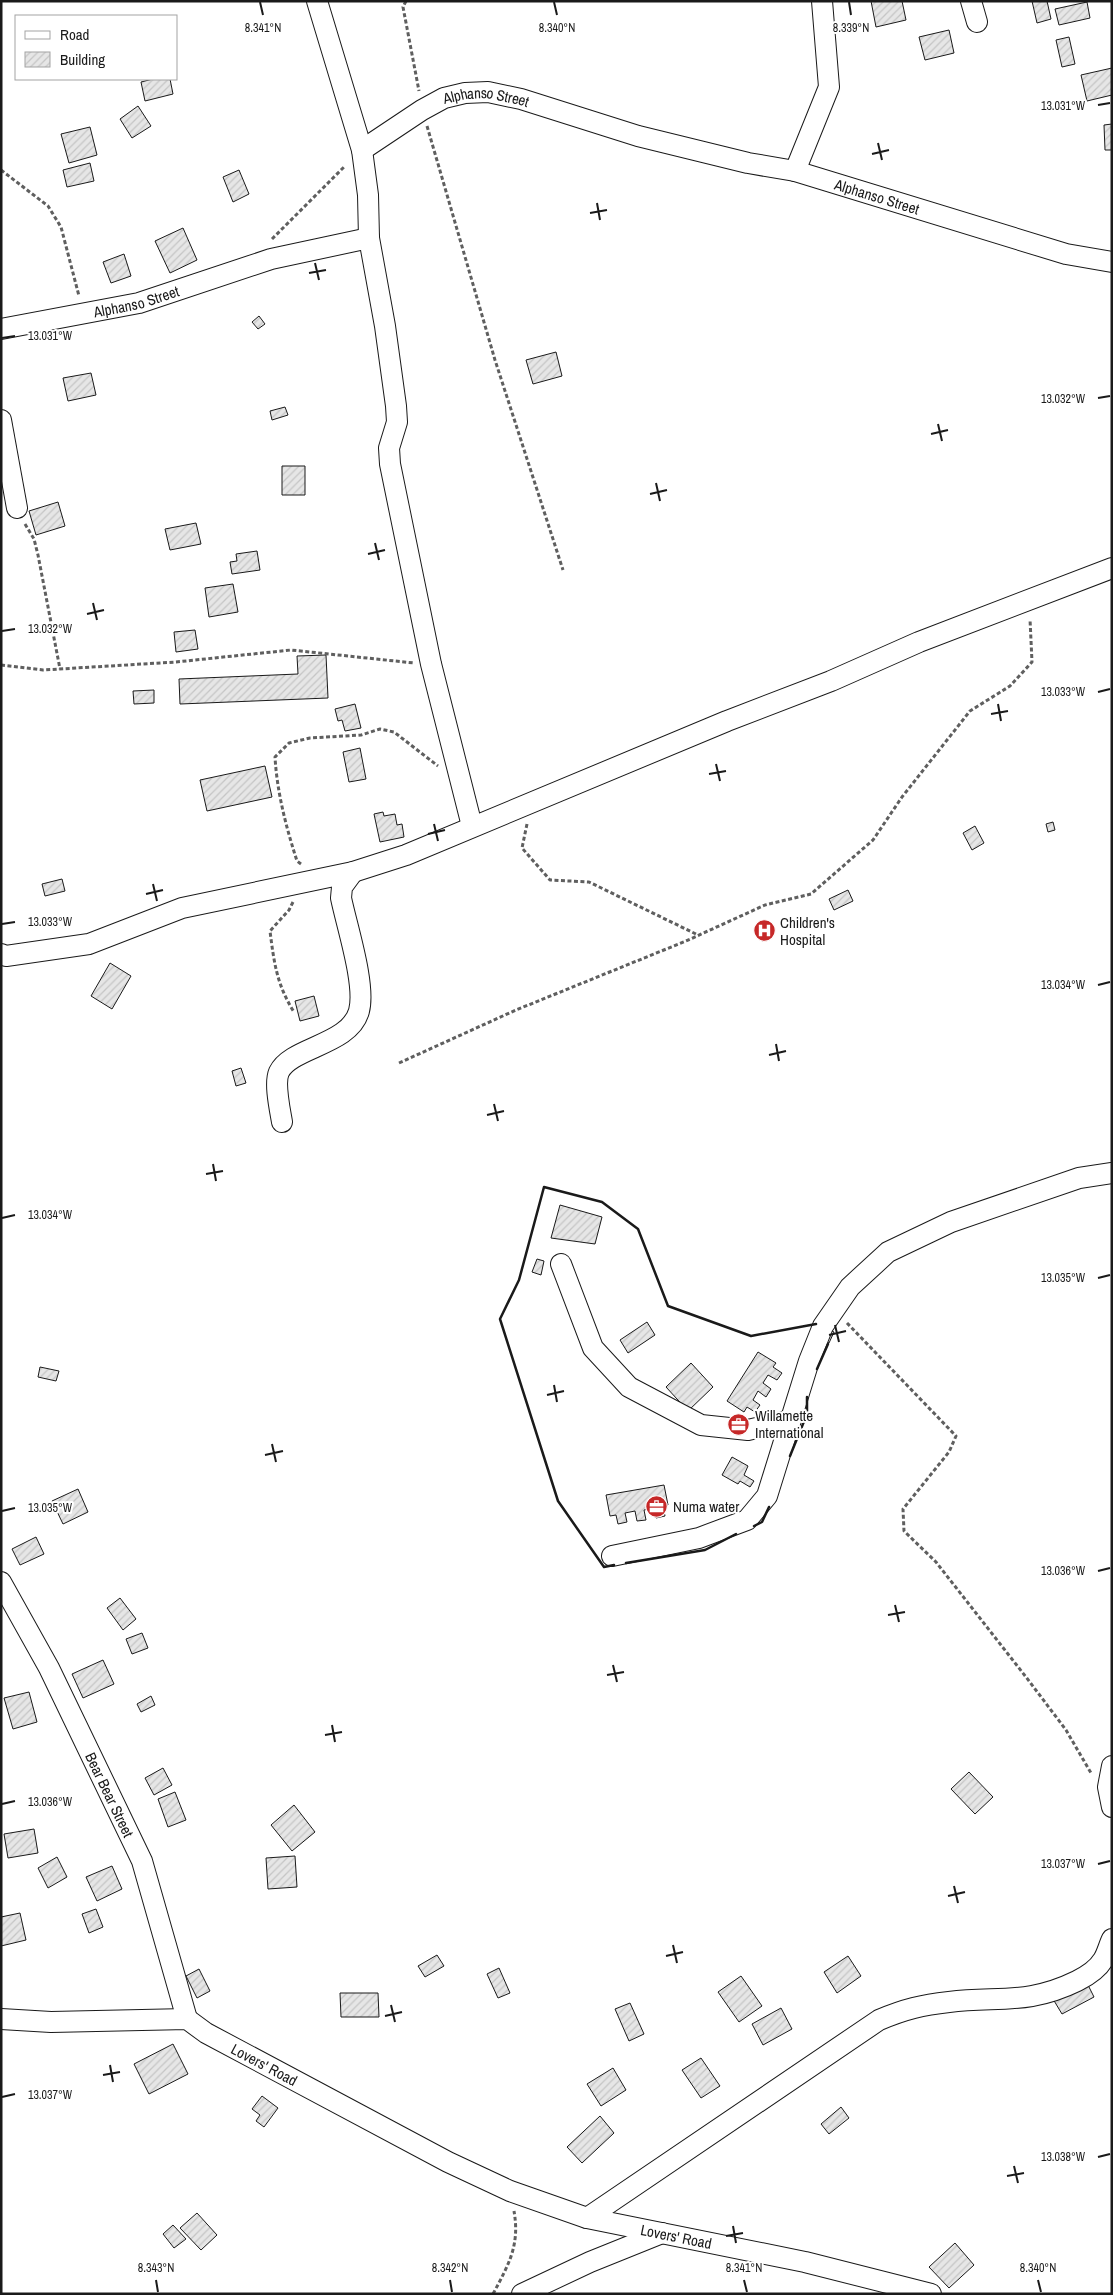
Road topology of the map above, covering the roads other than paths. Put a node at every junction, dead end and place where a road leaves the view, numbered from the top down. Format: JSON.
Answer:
{"nodes":[{"id":1,"x":317,"y":1,"type":"edge"},
{"id":2,"x":822,"y":1,"type":"edge"},
{"id":3,"x":971,"y":1,"type":"edge"},
{"id":4,"x":977,"y":22,"type":"dead end"},
{"id":5,"x":362,"y":150,"type":"junction"},
{"id":6,"x":795,"y":171,"type":"junction"},
{"id":7,"x":369,"y":238,"type":"junction"},
{"id":8,"x":1112,"y":262,"type":"edge"},
{"id":9,"x":1,"y":329,"type":"edge"},
{"id":10,"x":1,"y":420,"type":"edge"},
{"id":11,"x":17,"y":508,"type":"road end"},
{"id":12,"x":1112,"y":568,"type":"edge"},
{"id":13,"x":472,"y":826,"type":"junction"},
{"id":14,"x":353,"y":872,"type":"junction"},
{"id":15,"x":1,"y":954,"type":"edge"},
{"id":16,"x":282,"y":1122,"type":"dead end"},
{"id":17,"x":1112,"y":1173,"type":"edge"},
{"id":18,"x":561,"y":1264,"type":"dead end"},
{"id":19,"x":791,"y":1420,"type":"junction"},
{"id":20,"x":612,"y":1556,"type":"dead end"},
{"id":21,"x":1,"y":1582,"type":"edge"},
{"id":22,"x":1112,"y":1766,"type":"edge"},
{"id":23,"x":1112,"y":1807,"type":"edge"},
{"id":24,"x":1112,"y":1938,"type":"edge"},
{"id":25,"x":1,"y":2019,"type":"edge"},
{"id":26,"x":186,"y":2019,"type":"junction"},
{"id":27,"x":587,"y":2218,"type":"junction"},
{"id":28,"x":662,"y":2233,"type":"junction"},
{"id":29,"x":522,"y":2294,"type":"edge"},
{"id":30,"x":931,"y":2294,"type":"edge"}],
"edges":[{"from":1,"to":5,"type":"street"},
{"from":2,"to":6,"type":"street"},
{"from":3,"to":4,"type":"street"},
{"from":5,"to":6,"type":"street","name":"Alphanso Street"},
{"from":5,"to":7,"type":"street"},
{"from":6,"to":8,"type":"street","name":"Alphanso Street"},
{"from":7,"to":9,"type":"street","name":"Alphanso Street"},
{"from":7,"to":13,"type":"street"},
{"from":10,"to":11,"type":"street"},
{"from":12,"to":13,"type":"street"},
{"from":13,"to":14,"type":"street"},
{"from":14,"to":15,"type":"street"},
{"from":14,"to":16,"type":"street"},
{"from":17,"to":19,"type":"street"},
{"from":18,"to":19,"type":"street"},
{"from":19,"to":20,"type":"street"},
{"from":21,"to":26,"type":"street","name":"Bear Bear Street"},
{"from":22,"to":23,"type":"street"},
{"from":24,"to":27,"type":"street"},
{"from":25,"to":26,"type":"street"},
{"from":26,"to":27,"type":"street","name":"Lovers' Road"},
{"from":27,"to":28,"type":"street","name":"Lovers' Road"},
{"from":28,"to":29,"type":"street"},
{"from":28,"to":30,"type":"street","name":"Lovers' Road"}]}
